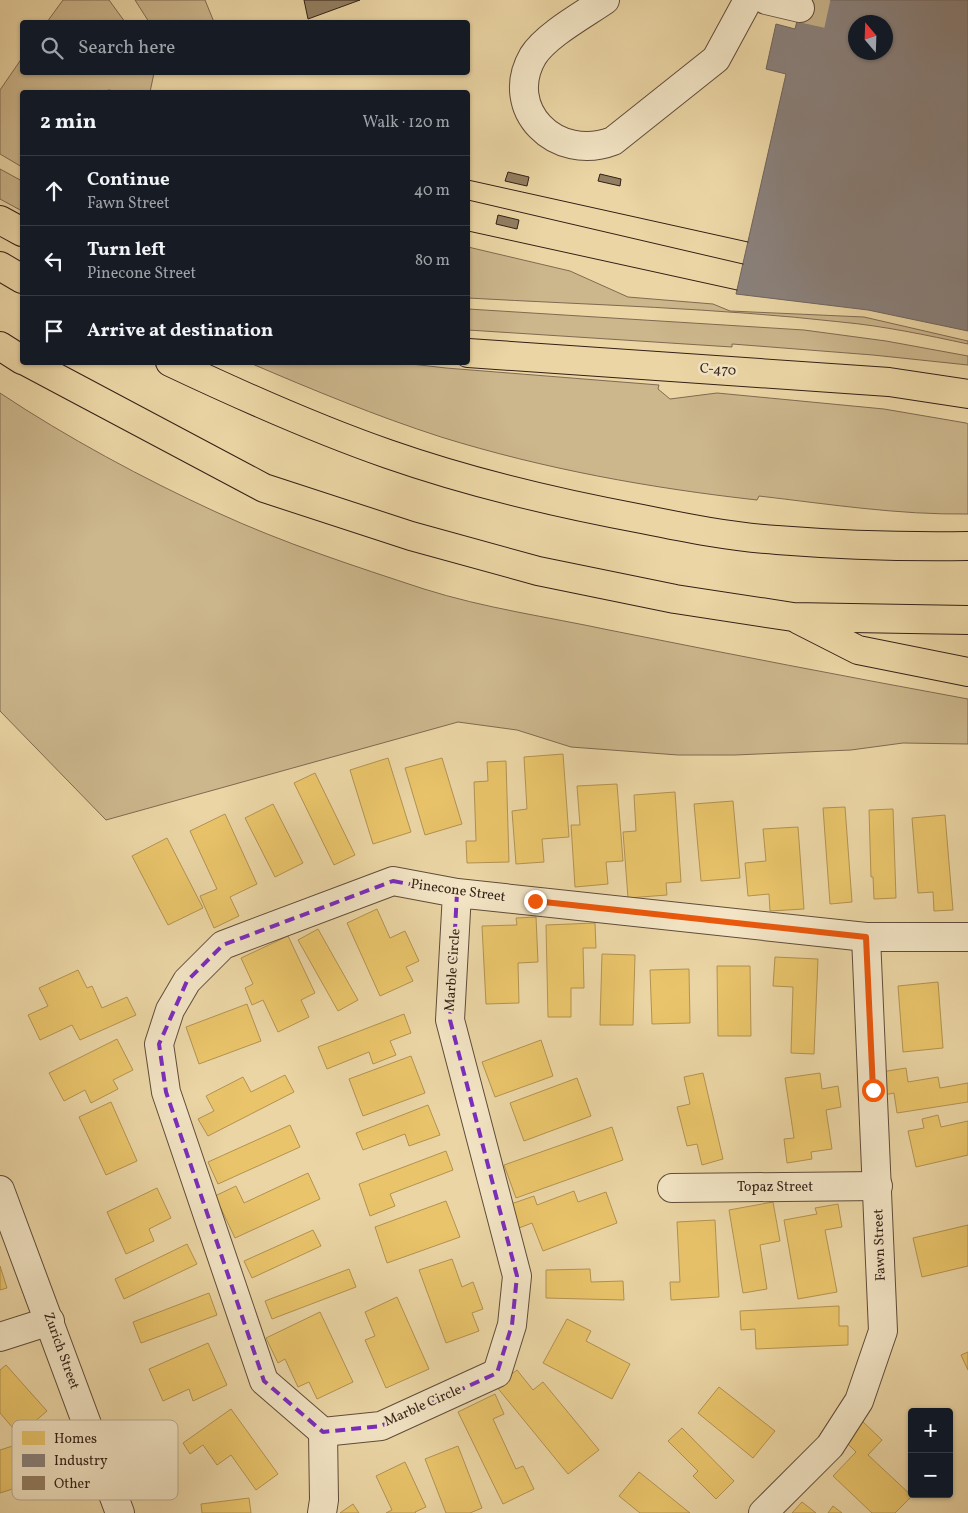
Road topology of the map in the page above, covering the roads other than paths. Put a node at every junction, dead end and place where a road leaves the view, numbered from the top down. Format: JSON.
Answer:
{"nodes":[{"id":1,"x":605,"y":0,"type":"edge"},
{"id":2,"x":748,"y":0,"type":"edge"},
{"id":3,"x":766,"y":0,"type":"edge"},
{"id":4,"x":800,"y":8,"type":"tunnel mouth"},
{"id":5,"x":0,"y":220,"type":"edge"},
{"id":6,"x":20,"y":231,"type":"edge"},
{"id":7,"x":0,"y":266,"type":"edge"},
{"id":8,"x":20,"y":278,"type":"edge"},
{"id":9,"x":0,"y":346,"type":"edge"},
{"id":10,"x":470,"y":353,"type":"edge"},
{"id":11,"x":20,"y":359,"type":"edge"},
{"id":12,"x":33,"y":365,"type":"edge"},
{"id":13,"x":176,"y":365,"type":"edge"},
{"id":14,"x":968,"y":394,"type":"edge"},
{"id":15,"x":968,"y":546,"type":"edge"},
{"id":16,"x":793,"y":617,"type":"junction"},
{"id":17,"x":968,"y":620,"type":"edge"},
{"id":18,"x":968,"y":672,"type":"edge"},
{"id":19,"x":458,"y":893,"type":"junction"},
{"id":20,"x":866,"y":937,"type":"junction"},
{"id":21,"x":968,"y":937,"type":"edge"},
{"id":22,"x":878,"y":1186,"type":"junction"},
{"id":23,"x":672,"y":1188,"type":"dead end"},
{"id":24,"x":0,"y":1190,"type":"edge"},
{"id":25,"x":50,"y":1321,"type":"junction"},
{"id":26,"x":0,"y":1338,"type":"edge"},
{"id":27,"x":86,"y":1420,"type":"edge"},
{"id":28,"x":323,"y":1432,"type":"junction"},
{"id":29,"x":115,"y":1500,"type":"edge"},
{"id":30,"x":120,"y":1513,"type":"edge"},
{"id":31,"x":322,"y":1513,"type":"edge"},
{"id":32,"x":762,"y":1513,"type":"edge"}],
"edges":[{"from":1,"to":2,"type":"street"},
{"from":3,"to":4,"type":"street"},
{"from":5,"to":6,"type":"highway"},
{"from":7,"to":8,"type":"highway"},
{"from":9,"to":11,"type":"highway"},
{"from":10,"to":14,"type":"highway","name":"C-470"},
{"from":12,"to":16,"type":"highway"},
{"from":13,"to":15,"type":"highway"},
{"from":16,"to":17,"type":"highway"},
{"from":16,"to":18,"type":"highway"},
{"from":19,"to":20,"type":"street","name":"Pinecone Street"},
{"from":19,"to":28,"type":"street","name":"Marble Circle"},
{"from":19,"to":28,"type":"street","name":"Pinecone Street"},
{"from":20,"to":21,"type":"street","name":"Pinecone Street"},
{"from":20,"to":22,"type":"street","name":"Fawn Street"},
{"from":22,"to":23,"type":"street","name":"Topaz Street"},
{"from":22,"to":32,"type":"street","name":"Fawn Street"},
{"from":24,"to":25,"type":"street","name":"Zurich Street"},
{"from":25,"to":26,"type":"street"},
{"from":25,"to":27,"type":"street","name":"Zurich Street"},
{"from":28,"to":31,"type":"street"},
{"from":29,"to":30,"type":"street","name":"Zurich Street"}]}
